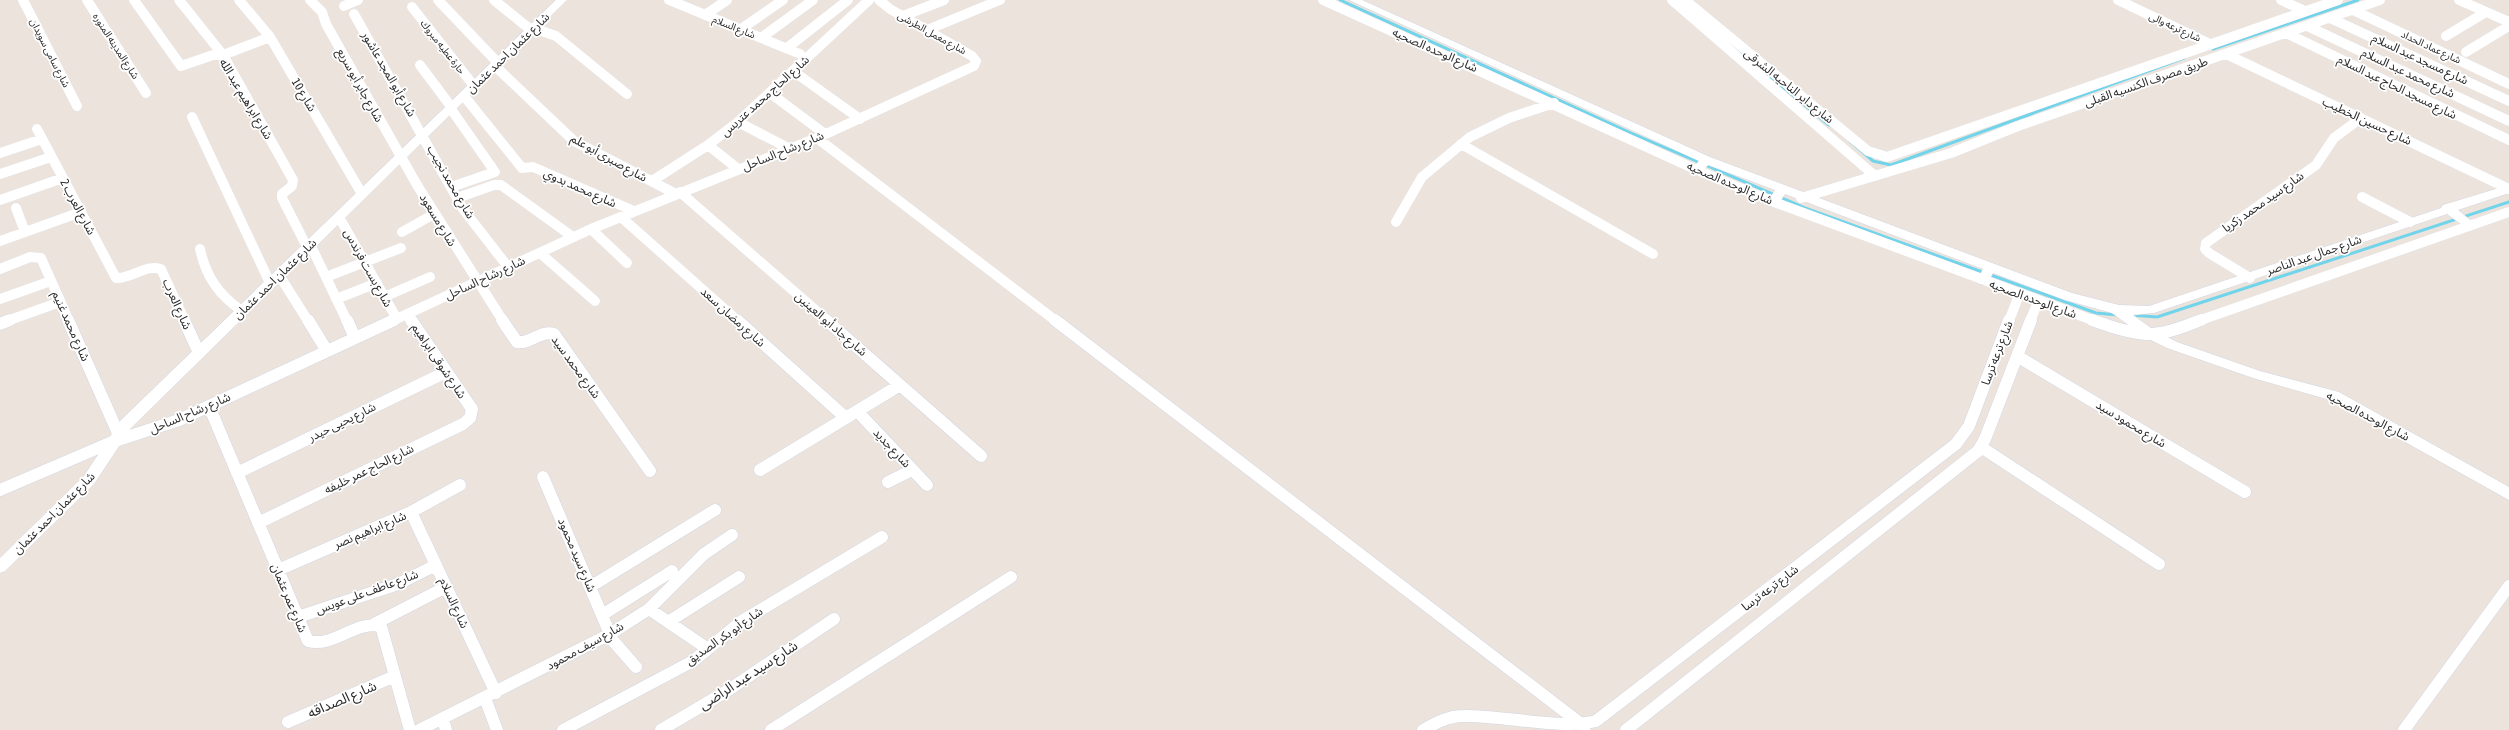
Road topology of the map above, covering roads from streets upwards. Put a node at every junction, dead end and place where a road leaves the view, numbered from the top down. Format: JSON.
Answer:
{"nodes":[{"id":1,"x":23,"y":0,"type":"edge"},
{"id":2,"x":87,"y":0,"type":"edge"},
{"id":3,"x":134,"y":0,"type":"edge"},
{"id":4,"x":179,"y":0,"type":"edge"},
{"id":5,"x":239,"y":0,"type":"edge"},
{"id":6,"x":310,"y":0,"type":"edge"},
{"id":7,"x":358,"y":0,"type":"edge"},
{"id":8,"x":438,"y":0,"type":"edge"},
{"id":9,"x":494,"y":0,"type":"edge"},
{"id":10,"x":562,"y":0,"type":"edge"},
{"id":11,"x":669,"y":0,"type":"edge"},
{"id":12,"x":727,"y":0,"type":"edge"},
{"id":13,"x":765,"y":0,"type":"edge"},
{"id":14,"x":813,"y":0,"type":"edge"},
{"id":15,"x":848,"y":0,"type":"edge"},
{"id":16,"x":869,"y":0,"type":"edge"},
{"id":17,"x":880,"y":0,"type":"edge"},
{"id":18,"x":944,"y":0,"type":"edge"},
{"id":19,"x":1000,"y":0,"type":"edge"},
{"id":20,"x":1323,"y":0,"type":"edge"},
{"id":21,"x":1354,"y":0,"type":"edge"},
{"id":22,"x":1672,"y":0,"type":"edge"},
{"id":23,"x":1685,"y":0,"type":"edge"},
{"id":24,"x":2118,"y":0,"type":"edge"},
{"id":25,"x":2281,"y":0,"type":"edge"},
{"id":26,"x":2380,"y":0,"type":"edge"},
{"id":27,"x":2459,"y":0,"type":"edge"},
{"id":28,"x":2334,"y":1,"type":"edge"},
{"id":29,"x":780,"y":2,"type":"edge"},
{"id":30,"x":344,"y":6,"type":"dead end"},
{"id":31,"x":412,"y":7,"type":"dead end"},
{"id":32,"x":2351,"y":10,"type":"junction"},
{"id":33,"x":2305,"y":11,"type":"junction"},
{"id":34,"x":2486,"y":12,"type":"junction"},
{"id":35,"x":354,"y":14,"type":"dead end"},
{"id":36,"x":705,"y":15,"type":"junction"},
{"id":37,"x":903,"y":16,"type":"junction"},
{"id":38,"x":2330,"y":18,"type":"junction"},
{"id":39,"x":2509,"y":22,"type":"edge"},
{"id":40,"x":2307,"y":26,"type":"junction"},
{"id":41,"x":2509,"y":26,"type":"edge"},
{"id":42,"x":532,"y":29,"type":"junction"},
{"id":43,"x":741,"y":30,"type":"junction"},
{"id":44,"x":927,"y":30,"type":"junction"},
{"id":45,"x":2286,"y":33,"type":"junction"},
{"id":46,"x":2446,"y":36,"type":"dead end"},
{"id":47,"x":270,"y":37,"type":"junction"},
{"id":48,"x":761,"y":38,"type":"junction"},
{"id":49,"x":2210,"y":44,"type":"junction"},
{"id":50,"x":787,"y":48,"type":"junction"},
{"id":51,"x":2466,"y":52,"type":"dead end"},
{"id":52,"x":800,"y":54,"type":"dead end"},
{"id":53,"x":2226,"y":54,"type":"junction"},
{"id":54,"x":222,"y":55,"type":"junction"},
{"id":55,"x":420,"y":65,"type":"dead end"},
{"id":56,"x":497,"y":65,"type":"junction"},
{"id":57,"x":971,"y":69,"type":"joint"},
{"id":58,"x":793,"y":71,"type":"junction"},
{"id":59,"x":2509,"y":84,"type":"edge"},
{"id":60,"x":474,"y":86,"type":"junction"},
{"id":61,"x":146,"y":93,"type":"dead end"},
{"id":62,"x":770,"y":93,"type":"junction"},
{"id":63,"x":627,"y":94,"type":"dead end"},
{"id":64,"x":464,"y":96,"type":"junction"},
{"id":65,"x":2509,"y":101,"type":"edge"},
{"id":66,"x":1554,"y":103,"type":"junction"},
{"id":67,"x":77,"y":106,"type":"dead end"},
{"id":68,"x":451,"y":108,"type":"junction"},
{"id":69,"x":192,"y":117,"type":"dead end"},
{"id":70,"x":2361,"y":118,"type":"junction"},
{"id":71,"x":860,"y":119,"type":"junction"},
{"id":72,"x":2509,"y":121,"type":"edge"},
{"id":73,"x":738,"y":122,"type":"junction"},
{"id":74,"x":37,"y":130,"type":"dead end"},
{"id":75,"x":423,"y":135,"type":"junction"},
{"id":76,"x":821,"y":136,"type":"junction"},
{"id":77,"x":42,"y":139,"type":"junction"},
{"id":78,"x":2509,"y":140,"type":"edge"},
{"id":79,"x":1461,"y":144,"type":"junction"},
{"id":80,"x":708,"y":146,"type":"junction"},
{"id":81,"x":790,"y":149,"type":"junction"},
{"id":82,"x":0,"y":153,"type":"edge"},
{"id":83,"x":1898,"y":154,"type":"junction"},
{"id":84,"x":52,"y":157,"type":"junction"},
{"id":85,"x":400,"y":157,"type":"junction"},
{"id":86,"x":1702,"y":165,"type":"junction"},
{"id":87,"x":1912,"y":165,"type":"junction"},
{"id":88,"x":738,"y":169,"type":"junction"},
{"id":89,"x":0,"y":174,"type":"edge"},
{"id":90,"x":1875,"y":176,"type":"junction"},
{"id":91,"x":63,"y":178,"type":"junction"},
{"id":92,"x":652,"y":182,"type":"junction"},
{"id":93,"x":451,"y":187,"type":"junction"},
{"id":94,"x":2509,"y":189,"type":"edge"},
{"id":95,"x":678,"y":193,"type":"junction"},
{"id":96,"x":362,"y":194,"type":"junction"},
{"id":97,"x":1777,"y":196,"type":"junction"},
{"id":98,"x":2362,"y":197,"type":"dead end"},
{"id":99,"x":457,"y":198,"type":"junction"},
{"id":100,"x":1801,"y":198,"type":"junction"},
{"id":101,"x":0,"y":200,"type":"edge"},
{"id":102,"x":16,"y":208,"type":"dead end"},
{"id":103,"x":2449,"y":210,"type":"junction"},
{"id":104,"x":634,"y":211,"type":"junction"},
{"id":105,"x":81,"y":212,"type":"junction"},
{"id":106,"x":2509,"y":212,"type":"edge"},
{"id":107,"x":434,"y":214,"type":"junction"},
{"id":108,"x":339,"y":217,"type":"junction"},
{"id":109,"x":621,"y":217,"type":"junction"},
{"id":110,"x":1396,"y":222,"type":"dead end"},
{"id":111,"x":2410,"y":222,"type":"junction"},
{"id":112,"x":2467,"y":223,"type":"junction"},
{"id":113,"x":591,"y":229,"type":"junction"},
{"id":114,"x":24,"y":232,"type":"junction"},
{"id":115,"x":402,"y":232,"type":"dead end"},
{"id":116,"x":573,"y":237,"type":"junction"},
{"id":117,"x":0,"y":241,"type":"edge"},
{"id":118,"x":309,"y":246,"type":"junction"},
{"id":119,"x":401,"y":248,"type":"dead end"},
{"id":120,"x":200,"y":249,"type":"dead end"},
{"id":121,"x":540,"y":252,"type":"junction"},
{"id":122,"x":1653,"y":254,"type":"dead end"},
{"id":123,"x":365,"y":263,"type":"junction"},
{"id":124,"x":627,"y":263,"type":"dead end"},
{"id":125,"x":508,"y":267,"type":"junction"},
{"id":126,"x":0,"y":268,"type":"edge"},
{"id":127,"x":1987,"y":274,"type":"junction"},
{"id":128,"x":326,"y":277,"type":"junction"},
{"id":129,"x":430,"y":277,"type":"dead end"},
{"id":130,"x":124,"y":278,"type":"joint"},
{"id":131,"x":2250,"y":278,"type":"junction"},
{"id":132,"x":274,"y":279,"type":"junction"},
{"id":133,"x":51,"y":281,"type":"junction"},
{"id":134,"x":475,"y":282,"type":"junction"},
{"id":135,"x":377,"y":283,"type":"junction"},
{"id":136,"x":2018,"y":295,"type":"junction"},
{"id":137,"x":384,"y":297,"type":"junction"},
{"id":138,"x":0,"y":299,"type":"edge"},
{"id":139,"x":336,"y":299,"type":"junction"},
{"id":140,"x":596,"y":301,"type":"dead end"},
{"id":141,"x":60,"y":302,"type":"junction"},
{"id":142,"x":2038,"y":302,"type":"junction"},
{"id":143,"x":242,"y":311,"type":"junction"},
{"id":144,"x":2119,"y":312,"type":"junction"},
{"id":145,"x":402,"y":316,"type":"junction"},
{"id":146,"x":0,"y":324,"type":"edge"},
{"id":147,"x":2150,"y":334,"type":"junction"},
{"id":148,"x":354,"y":338,"type":"junction"},
{"id":149,"x":327,"y":351,"type":"junction"},
{"id":150,"x":199,"y":353,"type":"junction"},
{"id":151,"x":2017,"y":356,"type":"junction"},
{"id":152,"x":446,"y":372,"type":"junction"},
{"id":153,"x":900,"y":385,"type":"junction"},
{"id":154,"x":209,"y":406,"type":"junction"},
{"id":155,"x":472,"y":409,"type":"joint"},
{"id":156,"x":857,"y":411,"type":"junction"},
{"id":157,"x":846,"y":418,"type":"junction"},
{"id":158,"x":115,"y":438,"type":"junction"},
{"id":159,"x":1981,"y":447,"type":"junction"},
{"id":160,"x":981,"y":456,"type":"dead end"},
{"id":161,"x":760,"y":470,"type":"dead end"},
{"id":162,"x":912,"y":470,"type":"junction"},
{"id":163,"x":650,"y":471,"type":"dead end"},
{"id":164,"x":237,"y":473,"type":"junction"},
{"id":165,"x":544,"y":477,"type":"dead end"},
{"id":166,"x":888,"y":482,"type":"dead end"},
{"id":167,"x":460,"y":484,"type":"dead end"},
{"id":168,"x":927,"y":486,"type":"dead end"},
{"id":169,"x":0,"y":490,"type":"edge"},
{"id":170,"x":2245,"y":492,"type":"dead end"},
{"id":171,"x":2509,"y":494,"type":"edge"},
{"id":172,"x":715,"y":510,"type":"dead end"},
{"id":173,"x":411,"y":512,"type":"junction"},
{"id":174,"x":258,"y":523,"type":"junction"},
{"id":175,"x":732,"y":535,"type":"dead end"},
{"id":176,"x":882,"y":537,"type":"dead end"},
{"id":177,"x":2159,"y":564,"type":"dead end"},
{"id":178,"x":436,"y":565,"type":"junction"},
{"id":179,"x":0,"y":567,"type":"edge"},
{"id":180,"x":278,"y":570,"type":"junction"},
{"id":181,"x":672,"y":571,"type":"dead end"},
{"id":182,"x":739,"y":577,"type":"dead end"},
{"id":183,"x":1011,"y":577,"type":"dead end"},
{"id":184,"x":590,"y":586,"type":"junction"},
{"id":185,"x":2509,"y":586,"type":"edge"},
{"id":186,"x":446,"y":587,"type":"junction"},
{"id":187,"x":648,"y":609,"type":"junction"},
{"id":188,"x":602,"y":615,"type":"junction"},
{"id":189,"x":298,"y":617,"type":"junction"},
{"id":190,"x":834,"y":619,"type":"dead end"},
{"id":191,"x":668,"y":622,"type":"junction"},
{"id":192,"x":374,"y":624,"type":"junction"},
{"id":193,"x":609,"y":634,"type":"junction"},
{"id":194,"x":708,"y":649,"type":"junction"},
{"id":195,"x":636,"y":667,"type":"dead end"},
{"id":196,"x":395,"y":676,"type":"junction"},
{"id":197,"x":491,"y":696,"type":"junction"},
{"id":198,"x":288,"y":722,"type":"dead end"},
{"id":199,"x":445,"y":724,"type":"edge"},
{"id":200,"x":1496,"y":725,"type":"edge"},
{"id":201,"x":1585,"y":727,"type":"junction"},
{"id":202,"x":410,"y":730,"type":"edge"},
{"id":203,"x":419,"y":730,"type":"edge"},
{"id":204,"x":496,"y":730,"type":"edge"},
{"id":205,"x":563,"y":730,"type":"edge"},
{"id":206,"x":661,"y":730,"type":"edge"},
{"id":207,"x":771,"y":730,"type":"edge"},
{"id":208,"x":1423,"y":730,"type":"edge"},
{"id":209,"x":1626,"y":730,"type":"edge"},
{"id":210,"x":2404,"y":730,"type":"edge"}],
"edges":[{"from":1,"to":67,"type":"street","name":"شارع سامى سويدان"},
{"from":2,"to":61,"type":"street","name":"شارع المدينه المنوره"},
{"from":3,"to":54,"type":"street","name":"شارع ابراهيم عبد الله"},
{"from":4,"to":54,"type":"street"},
{"from":5,"to":47,"type":"street","name":"شارع 10"},
{"from":6,"to":85,"type":"street","name":"شارع جابر أبو سريع"},
{"from":7,"to":30,"type":"street"},
{"from":8,"to":56,"type":"street","name":"شارع صبرى أبو علم"},
{"from":9,"to":42,"type":"street"},
{"from":10,"to":42,"type":"street","name":"شارع عثمان احمد عثمان"},
{"from":11,"to":36,"type":"street","name":"شارع السلام"},
{"from":12,"to":36,"type":"street"},
{"from":13,"to":29,"type":"street"},
{"from":14,"to":48,"type":"street"},
{"from":15,"to":50,"type":"street"},
{"from":16,"to":58,"type":"street","name":"شارع الحاج محمد عتريس"},
{"from":17,"to":37,"type":"street","name":"شارع معمل الطرشى"},
{"from":18,"to":37,"type":"street"},
{"from":19,"to":44,"type":"street"},
{"from":20,"to":66,"type":"street","name":"شارع الوحده الصحيه"},
{"from":21,"to":86,"type":"street","name":"شارع الوحده الصحيه"},
{"from":22,"to":90,"type":"street","name":"شارع داير الناحيه الشرقى"},
{"from":23,"to":83,"type":"street","name":"شارع داير الناحيه الشرقى"},
{"from":24,"to":49,"type":"street","name":"شارع ترعه والى"},
{"from":25,"to":33,"type":"street"},
{"from":26,"to":32,"type":"street","name":"طريق مصرف الكنسيه القبلى"},
{"from":27,"to":34,"type":"street"},
{"from":28,"to":32,"type":"street","name":"شارع عماد الحداد"},
{"from":28,"to":33,"type":"street","name":"طريق مصرف الكنسيه القبلى"},
{"from":29,"to":43,"type":"street"},
{"from":31,"to":60,"type":"street","name":"حارة عطيه مبروك"},
{"from":32,"to":38,"type":"street","name":"طريق مصرف الكنسيه القبلى"},
{"from":32,"to":59,"type":"street","name":"شارع عماد الحداد"},
{"from":33,"to":49,"type":"street","name":"طريق مصرف الكنسيه القبلى"},
{"from":34,"to":39,"type":"street"},
{"from":34,"to":46,"type":"street"},
{"from":35,"to":75,"type":"street","name":"شارع أبو المجد عاشور"},
{"from":36,"to":43,"type":"street","name":"شارع السلام"},
{"from":37,"to":44,"type":"street","name":"شارع معمل الطرشى"},
{"from":38,"to":40,"type":"street","name":"طريق مصرف الكنسيه القبلى"},
{"from":38,"to":65,"type":"street","name":"شارع مسجد عبد السلام"},
{"from":40,"to":45,"type":"street","name":"طريق مصرف الكنسيه القبلى"},
{"from":40,"to":72,"type":"street","name":"شارع محمد عبد السلام"},
{"from":41,"to":51,"type":"street"},
{"from":42,"to":56,"type":"street","name":"شارع عثمان احمد عثمان"},
{"from":42,"to":63,"type":"street"},
{"from":43,"to":48,"type":"street","name":"شارع السلام"},
{"from":44,"to":57,"type":"street","name":"شارع معمل الطرشى"},
{"from":45,"to":53,"type":"street","name":"طريق مصرف الكنسيه القبلى"},
{"from":45,"to":78,"type":"street","name":"شارع مسجد الحاج عبد السلام"},
{"from":47,"to":54,"type":"street"},
{"from":47,"to":96,"type":"street","name":"شارع 10"},
{"from":48,"to":50,"type":"street","name":"شارع السلام"},
{"from":49,"to":83,"type":"street","name":"طريق مصرف الكنسيه القبلى"},
{"from":50,"to":52,"type":"street","name":"شارع السلام"},
{"from":53,"to":70,"type":"street","name":"شارع حسين الخطيب"},
{"from":53,"to":87,"type":"street","name":"طريق مصرف الكنسيه القبلى"},
{"from":54,"to":118,"type":"street","name":"شارع ابراهيم عبد الله"},
{"from":55,"to":68,"type":"street"},
{"from":56,"to":60,"type":"street","name":"شارع عثمان احمد عثمان"},
{"from":56,"to":92,"type":"street","name":"شارع صبرى أبو علم"},
{"from":57,"to":71,"type":"street","name":"شارع رشاح الساحل"},
{"from":58,"to":62,"type":"street","name":"شارع الحاج محمد عتريس"},
{"from":58,"to":71,"type":"street"},
{"from":60,"to":64,"type":"street","name":"شارع عثمان احمد عثمان"},
{"from":62,"to":73,"type":"street","name":"شارع الحاج محمد عتريس"},
{"from":62,"to":76,"type":"street"},
{"from":64,"to":68,"type":"street","name":"شارع عثمان احمد عثمان"},
{"from":64,"to":104,"type":"street","name":"شارع محمد بدوي"},
{"from":66,"to":79,"type":"street"},
{"from":66,"to":86,"type":"street","name":"شارع الوحده الصحيه"},
{"from":68,"to":75,"type":"street","name":"شارع عثمان احمد عثمان"},
{"from":68,"to":93,"type":"street"},
{"from":69,"to":132,"type":"street"},
{"from":70,"to":94,"type":"street","name":"شارع حسين الخطيب"},
{"from":70,"to":131,"type":"street","name":"شارع سيد محمد زكريا"},
{"from":71,"to":76,"type":"street","name":"شارع رشاح الساحل"},
{"from":73,"to":80,"type":"street","name":"شارع الحاج محمد عتريس"},
{"from":73,"to":81,"type":"street"},
{"from":74,"to":77,"type":"street","name":"شارع العرب 2"},
{"from":75,"to":85,"type":"street","name":"شارع عثمان احمد عثمان"},
{"from":75,"to":93,"type":"street","name":"شارع محمد نجيب"},
{"from":76,"to":81,"type":"street","name":"شارع رشاح الساحل"},
{"from":76,"to":201,"type":"street"},
{"from":77,"to":82,"type":"street"},
{"from":77,"to":84,"type":"street","name":"شارع العرب 2"},
{"from":79,"to":110,"type":"street"},
{"from":79,"to":122,"type":"street"},
{"from":80,"to":88,"type":"street"},
{"from":80,"to":92,"type":"street","name":"شارع الحاج محمد عتريس"},
{"from":81,"to":88,"type":"street","name":"شارع رشاح الساحل"},
{"from":83,"to":87,"type":"street"},
{"from":84,"to":89,"type":"street"},
{"from":84,"to":91,"type":"street","name":"شارع العرب 2"},
{"from":85,"to":96,"type":"street","name":"شارع عثمان احمد عثمان"},
{"from":85,"to":107,"type":"street","name":"شارع مسعود"},
{"from":86,"to":97,"type":"street","name":"شارع الوحده الصحيه"},
{"from":87,"to":90,"type":"street","name":"طريق مصرف الكنسيه القبلى"},
{"from":88,"to":95,"type":"street","name":"شارع رشاح الساحل"},
{"from":90,"to":100,"type":"street","name":"طريق مصرف الكنسيه القبلى"},
{"from":91,"to":101,"type":"street"},
{"from":91,"to":105,"type":"street","name":"شارع العرب 2"},
{"from":92,"to":95,"type":"street","name":"شارع صبرى أبو علم"},
{"from":93,"to":99,"type":"street","name":"شارع محمد نجيب"},
{"from":94,"to":103,"type":"street","name":"شارع جمال عبد الناصر"},
{"from":95,"to":104,"type":"street","name":"شارع رشاح الساحل"},
{"from":95,"to":153,"type":"street","name":"شارع جاد أبو العينين"},
{"from":96,"to":108,"type":"street","name":"شارع عثمان احمد عثمان"},
{"from":97,"to":100,"type":"street","name":"شارع الوحده الصحيه"},
{"from":97,"to":127,"type":"street","name":"شارع الوحده الصحيه"},
{"from":98,"to":111,"type":"street"},
{"from":99,"to":116,"type":"street"},
{"from":99,"to":125,"type":"street","name":"شارع محمد نجيب"},
{"from":100,"to":127,"type":"street","name":"شارع الوحده الصحيه"},
{"from":102,"to":114,"type":"street"},
{"from":103,"to":111,"type":"street","name":"شارع جمال عبد الناصر"},
{"from":103,"to":112,"type":"street"},
{"from":104,"to":109,"type":"street","name":"شارع رشاح الساحل"},
{"from":105,"to":114,"type":"street"},
{"from":105,"to":130,"type":"street","name":"شارع العرب 2"},
{"from":106,"to":112,"type":"street","name":"شارع جمال عبد الناصر"},
{"from":107,"to":115,"type":"street"},
{"from":107,"to":134,"type":"street","name":"شارع مسعود"},
{"from":108,"to":118,"type":"street","name":"شارع عثمان احمد عثمان"},
{"from":108,"to":123,"type":"street","name":"شارع بست فرندس"},
{"from":109,"to":113,"type":"street","name":"شارع رشاح الساحل"},
{"from":109,"to":157,"type":"street","name":"شارع رمضان سعد"},
{"from":111,"to":131,"type":"street","name":"شارع جمال عبد الناصر"},
{"from":112,"to":147,"type":"street","name":"شارع جمال عبد الناصر"},
{"from":113,"to":116,"type":"street","name":"شارع رشاح الساحل"},
{"from":113,"to":124,"type":"street"},
{"from":114,"to":117,"type":"street"},
{"from":116,"to":121,"type":"street","name":"شارع رشاح الساحل"},
{"from":118,"to":128,"type":"street"},
{"from":118,"to":132,"type":"street","name":"شارع عثمان احمد عثمان"},
{"from":119,"to":123,"type":"street"},
{"from":120,"to":143,"type":"street"},
{"from":121,"to":125,"type":"street","name":"شارع رشاح الساحل"},
{"from":121,"to":140,"type":"street"},
{"from":123,"to":128,"type":"street"},
{"from":123,"to":135,"type":"street","name":"شارع بست فرندس"},
{"from":125,"to":134,"type":"street","name":"شارع رشاح الساحل"},
{"from":126,"to":133,"type":"street","name":"شارع محمد غنيم"},
{"from":127,"to":136,"type":"street","name":"شارع الوحده الصحيه"},
{"from":127,"to":144,"type":"street","name":"شارع الوحده الصحيه"},
{"from":128,"to":139,"type":"street"},
{"from":129,"to":137,"type":"street"},
{"from":130,"to":150,"type":"street","name":"شارع العرب"},
{"from":131,"to":144,"type":"street","name":"شارع جمال عبد الناصر"},
{"from":132,"to":143,"type":"street","name":"شارع عثمان احمد عثمان"},
{"from":132,"to":149,"type":"street"},
{"from":133,"to":138,"type":"street"},
{"from":133,"to":141,"type":"street","name":"شارع محمد غنيم"},
{"from":134,"to":145,"type":"street","name":"شارع رشاح الساحل"},
{"from":134,"to":163,"type":"street","name":"شارع محمد سيد"},
{"from":135,"to":137,"type":"street","name":"شارع بست فرندس"},
{"from":135,"to":139,"type":"street"},
{"from":136,"to":142,"type":"street","name":"شارع الوحده الصحيه"},
{"from":136,"to":201,"type":"street","name":"شارع ترعه ترسا"},
{"from":137,"to":145,"type":"street","name":"شارع بست فرندس"},
{"from":139,"to":148,"type":"street"},
{"from":141,"to":146,"type":"street"},
{"from":141,"to":158,"type":"street","name":"شارع محمد غنيم"},
{"from":142,"to":147,"type":"street","name":"شارع الوحده الصحيه"},
{"from":142,"to":151,"type":"street","name":"شارع ترعه ترسا"},
{"from":143,"to":150,"type":"street","name":"شارع عثمان احمد عثمان"},
{"from":144,"to":147,"type":"street","name":"شارع الوحده الصحيه"},
{"from":145,"to":148,"type":"street","name":"شارع رشاح الساحل"},
{"from":145,"to":152,"type":"street","name":"شارع شوقى ابراهيم"},
{"from":147,"to":171,"type":"street","name":"شارع الوحده الصحيه"},
{"from":148,"to":149,"type":"street","name":"شارع رشاح الساحل"},
{"from":149,"to":154,"type":"street","name":"شارع رشاح الساحل"},
{"from":150,"to":158,"type":"street","name":"شارع عثمان احمد عثمان"},
{"from":151,"to":159,"type":"street","name":"شارع ترعه ترسا"},
{"from":151,"to":170,"type":"street","name":"شارع محمود سيد"},
{"from":152,"to":155,"type":"street","name":"شارع شوقى ابراهيم"},
{"from":152,"to":164,"type":"street","name":"شارع يحيى حيدر"},
{"from":153,"to":156,"type":"street"},
{"from":153,"to":160,"type":"street","name":"شارع جاد أبو العينين"},
{"from":154,"to":158,"type":"street","name":"شارع رشاح الساحل"},
{"from":154,"to":164,"type":"street","name":"شارع عمر عثمان"},
{"from":155,"to":174,"type":"street","name":"شارع الحاج عمر خليفه"},
{"from":156,"to":157,"type":"street"},
{"from":156,"to":162,"type":"street","name":"شارع جديد"},
{"from":157,"to":161,"type":"street"},
{"from":158,"to":169,"type":"street","name":"شارع رشاح الساحل"},
{"from":158,"to":179,"type":"street","name":"شارع عثمان احمد عثمان"},
{"from":159,"to":177,"type":"street"},
{"from":159,"to":209,"type":"street","name":"شارع ترعه ترسا"},
{"from":162,"to":166,"type":"street"},
{"from":162,"to":168,"type":"street","name":"شارع جديد"},
{"from":164,"to":174,"type":"street","name":"شارع عمر عثمان"},
{"from":165,"to":184,"type":"street","name":"شارع سيد محمود"},
{"from":167,"to":173,"type":"street","name":"شارع ابراهيم نصر"},
{"from":172,"to":184,"type":"street"},
{"from":173,"to":178,"type":"street","name":"شارع السلام"},
{"from":173,"to":180,"type":"street","name":"شارع ابراهيم نصر"},
{"from":174,"to":180,"type":"street","name":"شارع عمر عثمان"},
{"from":175,"to":187,"type":"street","name":"شارع سيف محمود"},
{"from":176,"to":194,"type":"street","name":"شارع أبو بكر الصديق"},
{"from":178,"to":186,"type":"street","name":"شارع السلام"},
{"from":178,"to":189,"type":"street","name":"شارع عاطف على عويس"},
{"from":180,"to":189,"type":"street","name":"شارع عمر عثمان"},
{"from":181,"to":188,"type":"street"},
{"from":182,"to":191,"type":"street"},
{"from":183,"to":207,"type":"street"},
{"from":184,"to":188,"type":"street","name":"شارع سيد محمود"},
{"from":185,"to":210,"type":"street"},
{"from":186,"to":192,"type":"street","name":"شارع عمر عثمان"},
{"from":186,"to":197,"type":"street","name":"شارع السلام"},
{"from":187,"to":191,"type":"street"},
{"from":187,"to":193,"type":"street","name":"شارع سيف محمود"},
{"from":188,"to":193,"type":"street","name":"شارع سيد محمود"},
{"from":189,"to":192,"type":"street","name":"شارع عمر عثمان"},
{"from":190,"to":206,"type":"street","name":"شارع سيد عبد الراضى"},
{"from":191,"to":194,"type":"street"},
{"from":192,"to":196,"type":"street"},
{"from":193,"to":195,"type":"street","name":"شارع سيد محمود"},
{"from":193,"to":197,"type":"street","name":"شارع سيف محمود"},
{"from":194,"to":205,"type":"street","name":"شارع أبو بكر الصديق"},
{"from":196,"to":198,"type":"street","name":"شارع الصداقه"},
{"from":196,"to":202,"type":"street"},
{"from":197,"to":199,"type":"street","name":"شارع سيف محمود"},
{"from":197,"to":204,"type":"street","name":"شارع السلام"},
{"from":199,"to":203,"type":"street","name":"شارع سيف محمود"},
{"from":200,"to":201,"type":"street","name":"شارع ترعه ترسا"},
{"from":200,"to":208,"type":"street","name":"شارع ترعه ترسا"}]}
